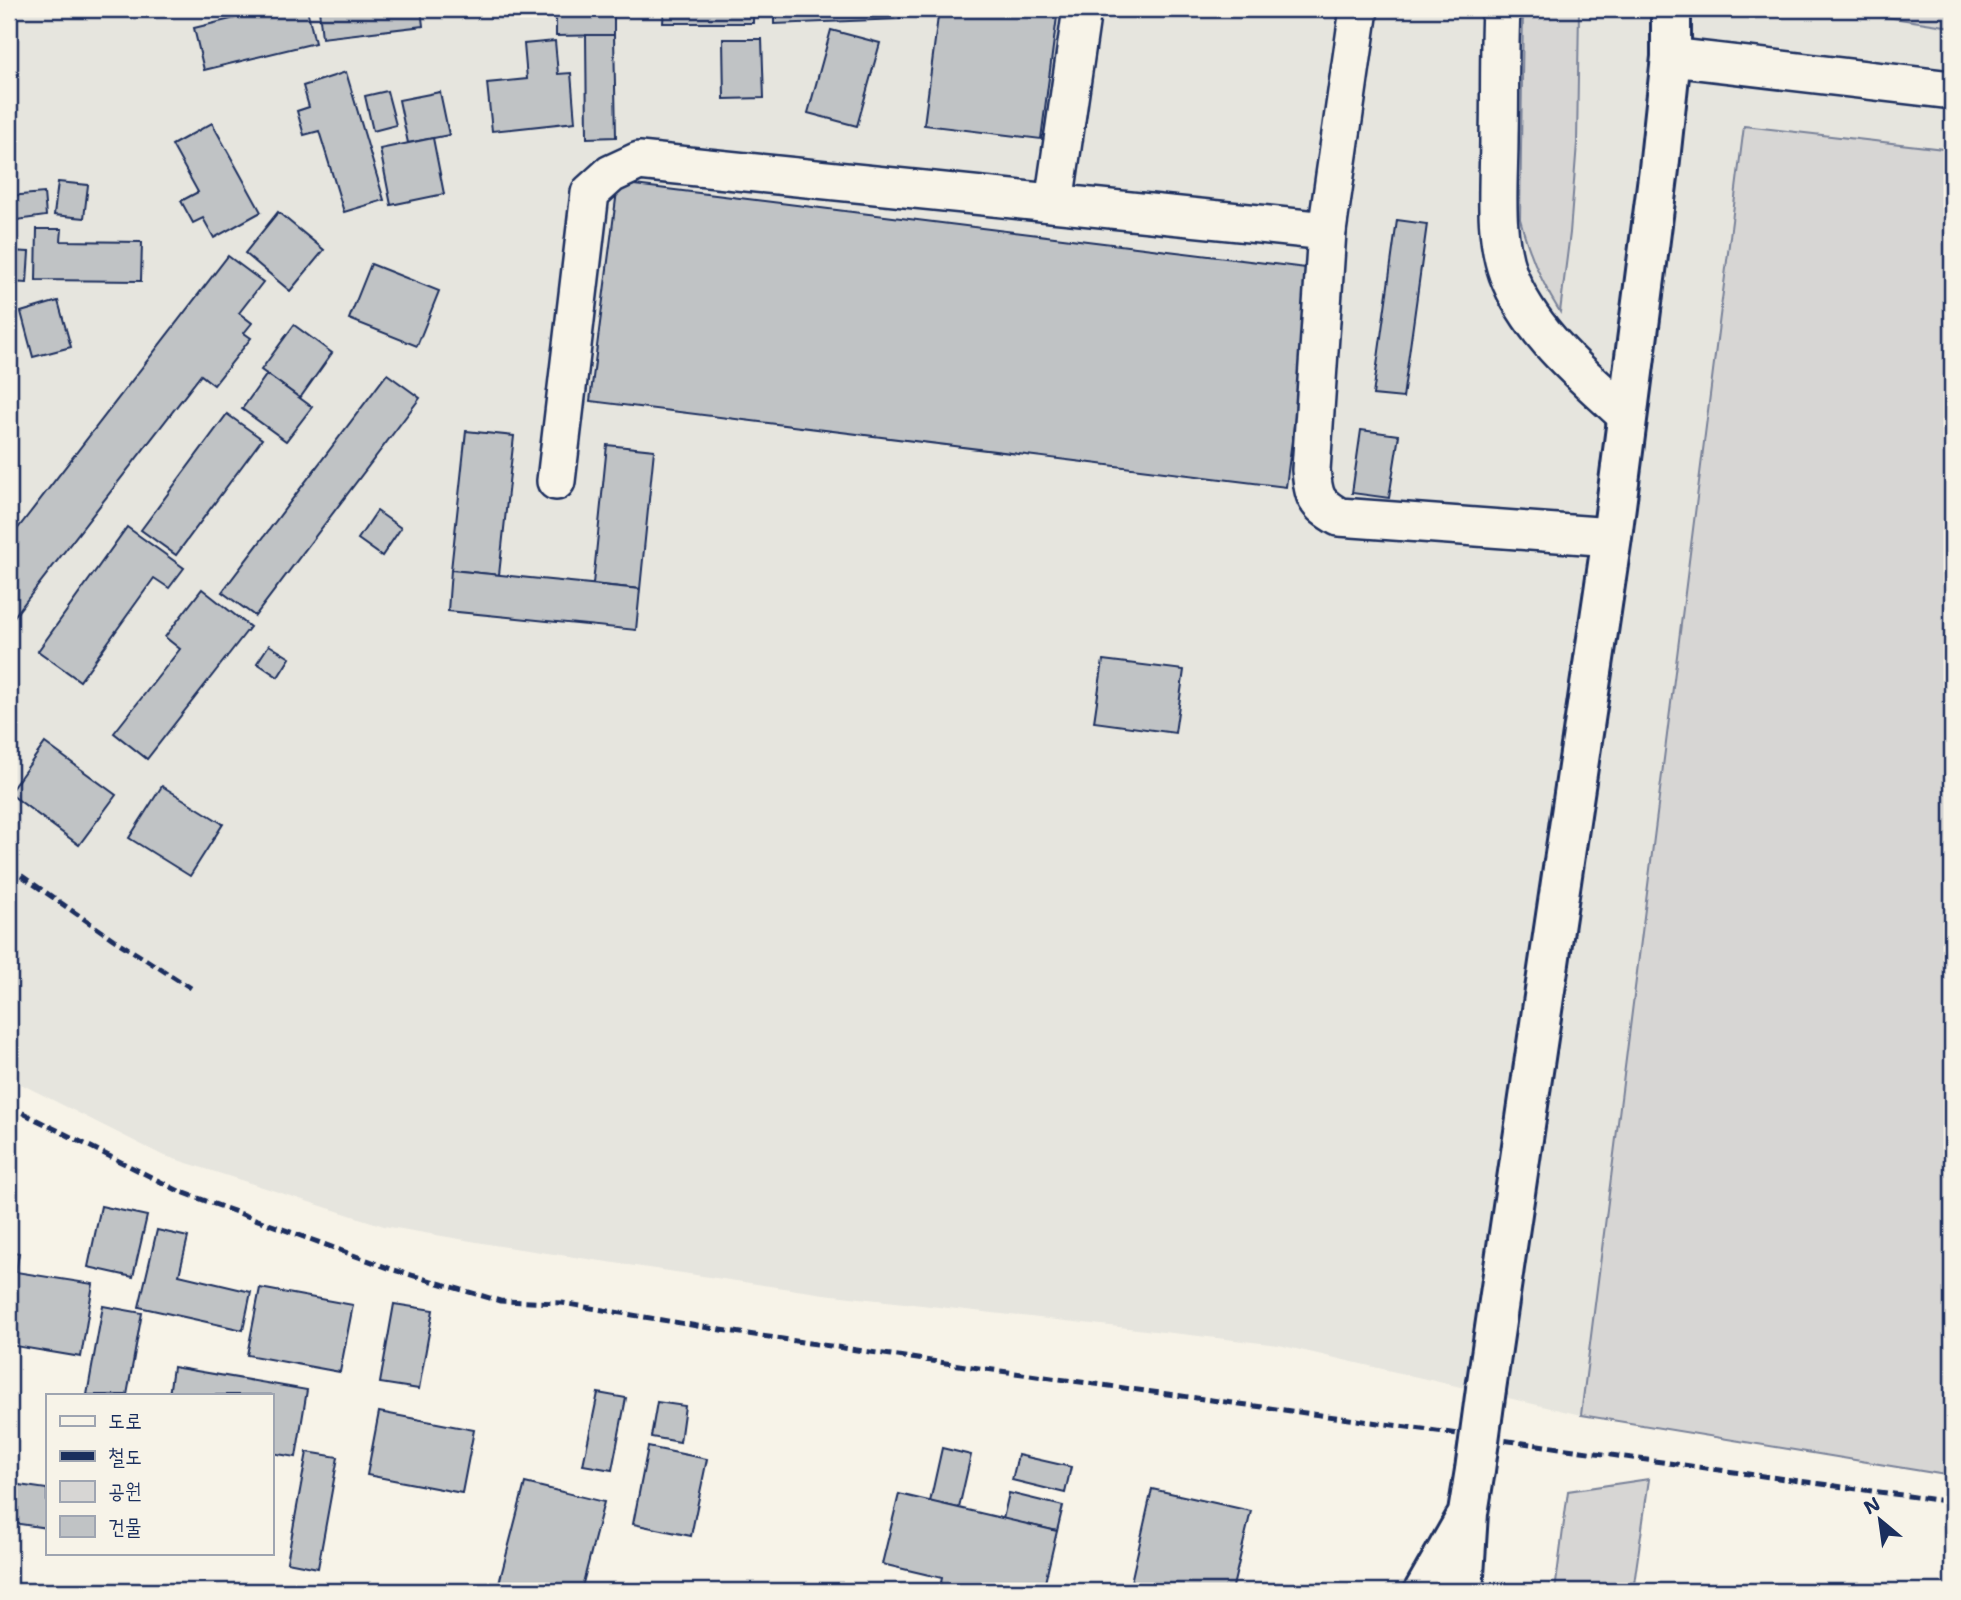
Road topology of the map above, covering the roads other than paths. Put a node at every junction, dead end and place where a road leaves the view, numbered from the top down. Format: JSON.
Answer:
{"nodes":[{"id":1,"x":1082,"y":9,"type":"edge"},
{"id":2,"x":1359,"y":9,"type":"edge"},
{"id":3,"x":1501,"y":9,"type":"edge"},
{"id":4,"x":1671,"y":9,"type":"edge"},
{"id":5,"x":1671,"y":57,"type":"junction"},
{"id":6,"x":1952,"y":90,"type":"edge"},
{"id":7,"x":1054,"y":203,"type":"junction"},
{"id":8,"x":1327,"y":231,"type":"junction"},
{"id":9,"x":1627,"y":416,"type":"junction"},
{"id":10,"x":556,"y":481,"type":"dead end"},
{"id":11,"x":1612,"y":537,"type":"junction"},
{"id":12,"x":1468,"y":1513,"type":"junction"},
{"id":13,"x":1424,"y":1591,"type":"edge"},
{"id":14,"x":1463,"y":1591,"type":"edge"}],
"edges":[{"from":1,"to":7,"type":"lane"},
{"from":2,"to":8,"type":"lane"},
{"from":3,"to":9,"type":"lane"},
{"from":4,"to":5,"type":"highway"},
{"from":5,"to":6,"type":"lane"},
{"from":5,"to":9,"type":"highway"},
{"from":7,"to":8,"type":"lane"},
{"from":7,"to":10,"type":"lane"},
{"from":8,"to":11,"type":"lane"},
{"from":9,"to":11,"type":"highway"},
{"from":11,"to":12,"type":"highway","bridge":true},
{"from":12,"to":13,"type":"highway"},
{"from":12,"to":14,"type":"highway"}]}
